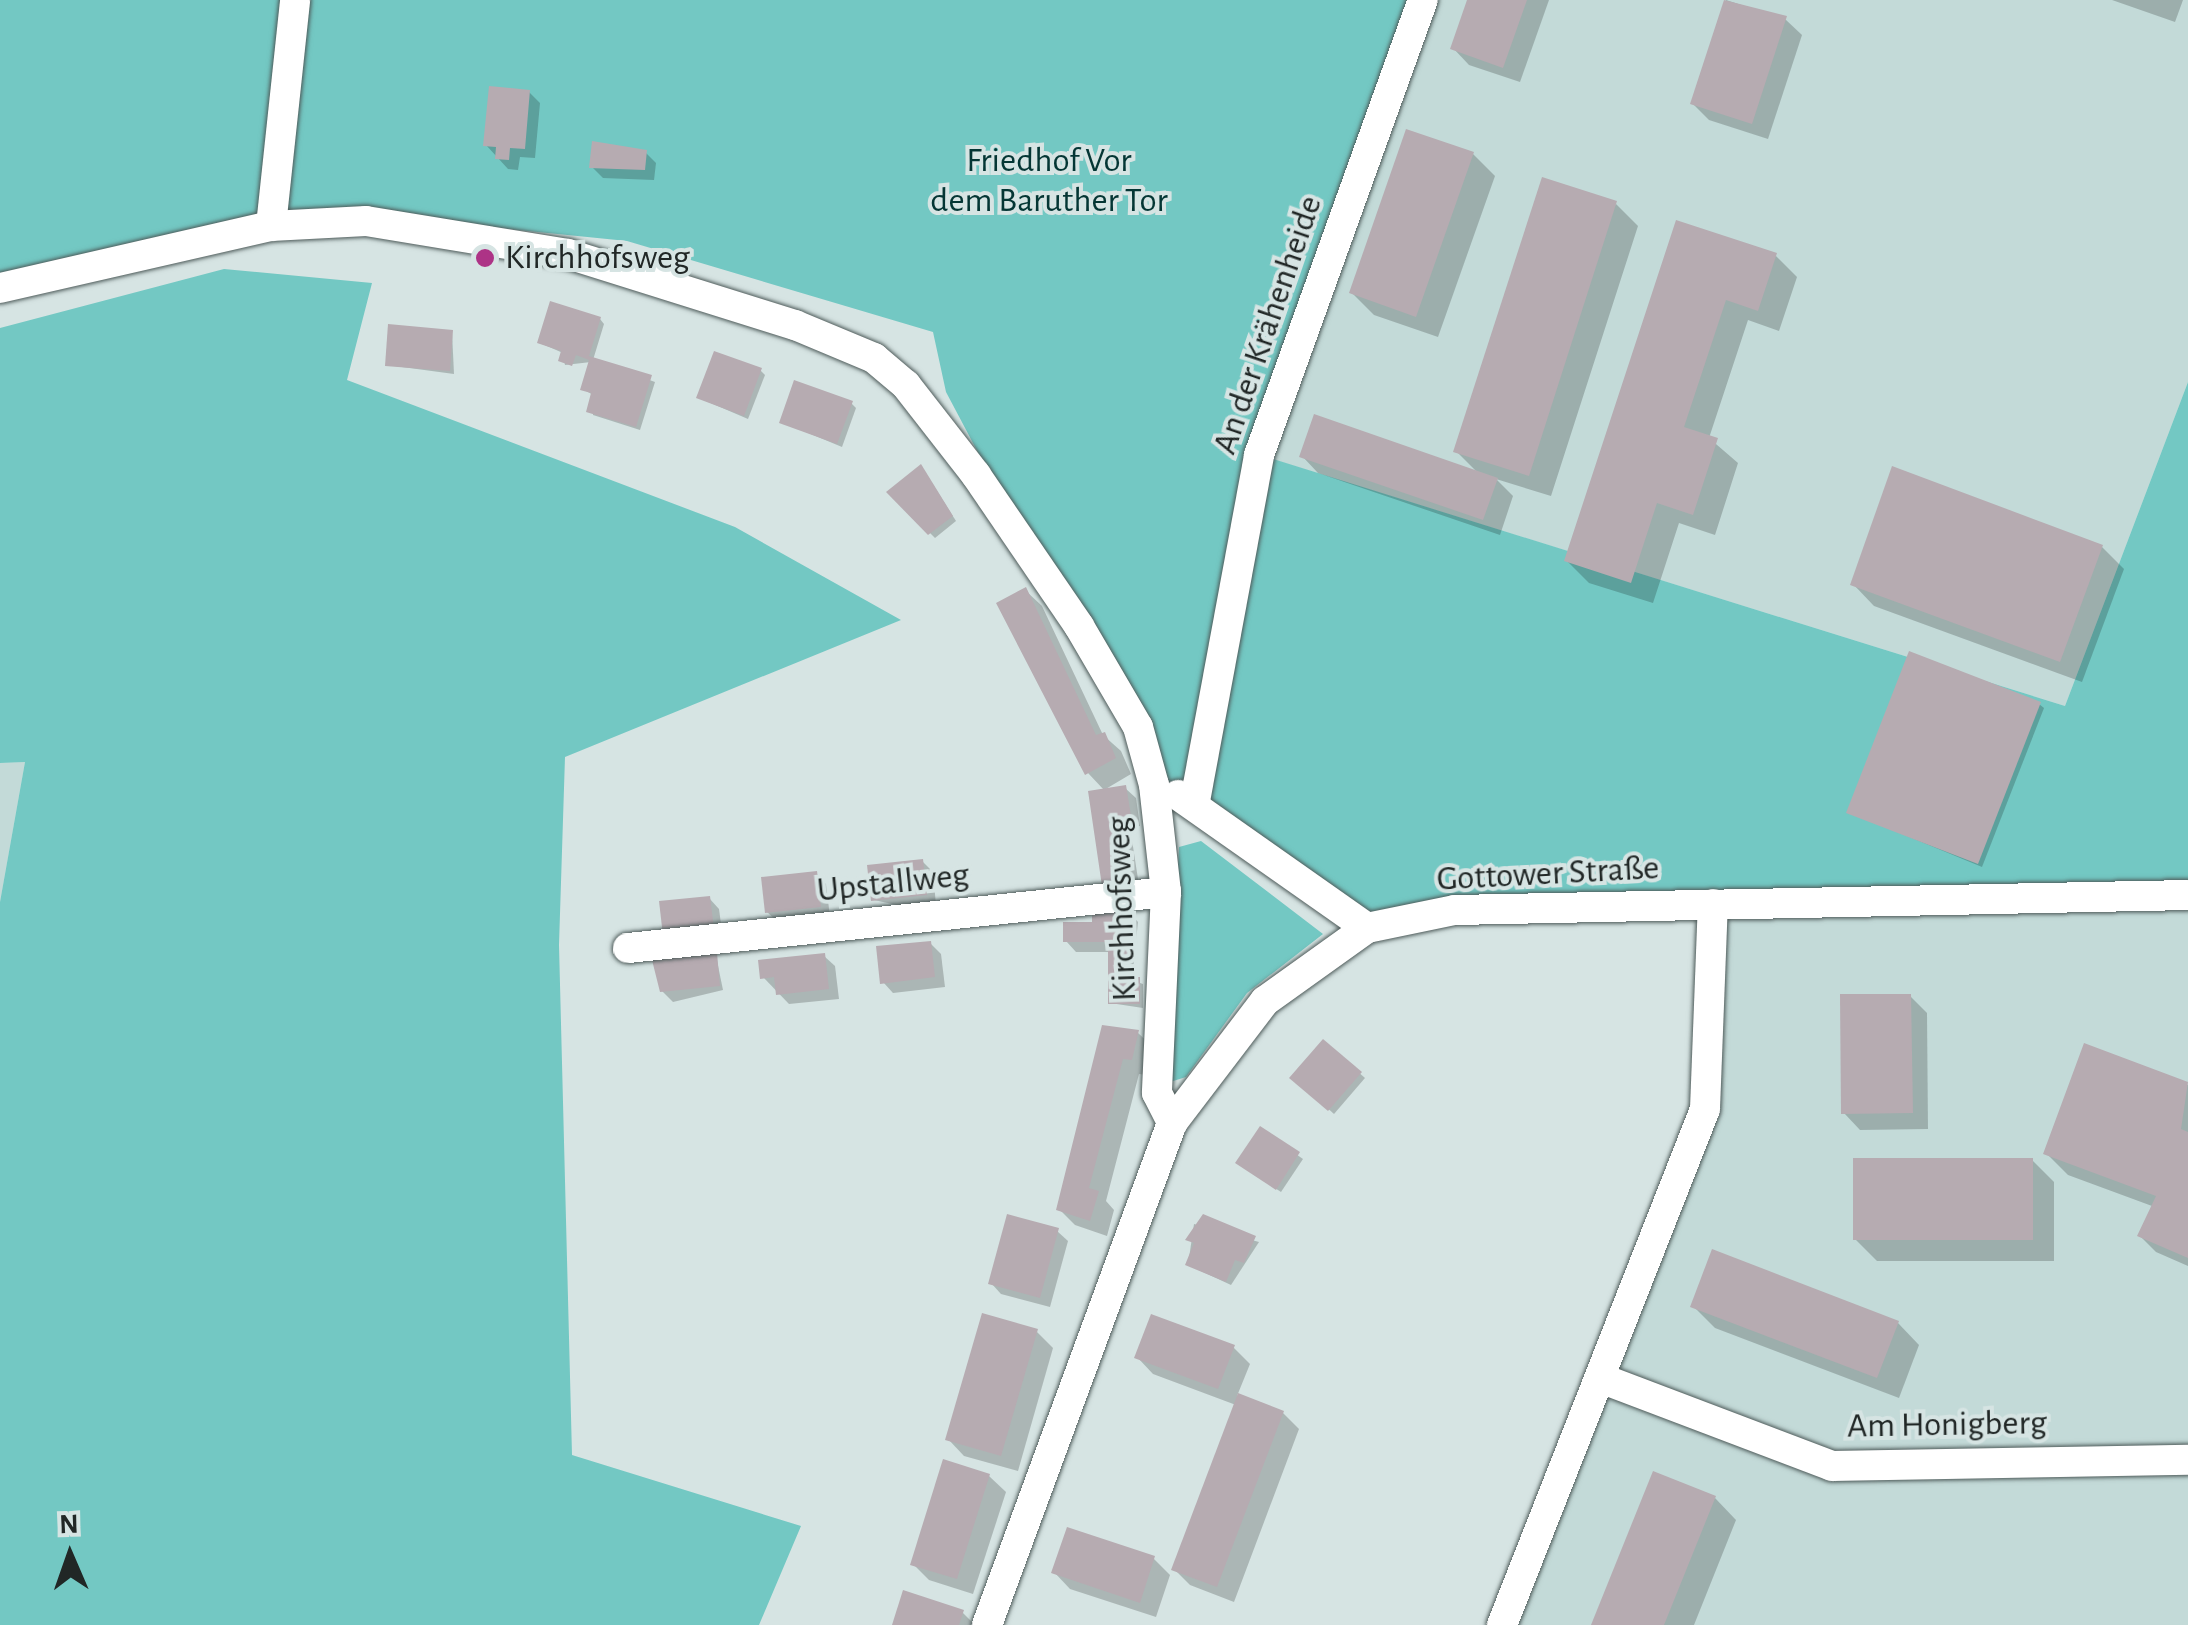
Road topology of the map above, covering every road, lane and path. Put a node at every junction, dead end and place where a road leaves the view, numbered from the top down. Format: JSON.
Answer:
{"nodes":[{"id":1,"x":295,"y":0,"type":"edge"},
{"id":2,"x":1423,"y":0,"type":"edge"},
{"id":3,"x":271,"y":226,"type":"junction"},
{"id":4,"x":0,"y":288,"type":"edge"},
{"id":5,"x":1154,"y":785,"type":"junction"},
{"id":6,"x":1195,"y":802,"type":"junction"},
{"id":7,"x":1166,"y":892,"type":"junction"},
{"id":8,"x":2188,"y":895,"type":"edge"},
{"id":9,"x":1713,"y":904,"type":"junction"},
{"id":10,"x":1366,"y":928,"type":"junction"},
{"id":11,"x":628,"y":948,"type":"dead end"},
{"id":12,"x":1172,"y":1123,"type":"junction"},
{"id":13,"x":1602,"y":1378,"type":"junction"},
{"id":14,"x":2188,"y":1460,"type":"edge"},
{"id":15,"x":987,"y":1625,"type":"edge"},
{"id":16,"x":1502,"y":1625,"type":"edge"}],
"edges":[{"from":1,"to":3,"type":"street"},
{"from":2,"to":6,"type":"street","name":"An der Krähenheide"},
{"from":3,"to":4,"type":"street","name":"Kirchhofsweg"},
{"from":3,"to":5,"type":"street","name":"Kirchhofsweg"},
{"from":5,"to":6,"type":"street"},
{"from":5,"to":7,"type":"street","name":"Kirchhofsweg"},
{"from":6,"to":10,"type":"street"},
{"from":7,"to":11,"type":"street","name":"Upstallweg"},
{"from":7,"to":12,"type":"street","name":"Kirchhofsweg"},
{"from":8,"to":9,"type":"street","name":"Gottower Straße"},
{"from":9,"to":10,"type":"street","name":"Gottower Straße"},
{"from":9,"to":13,"type":"street"},
{"from":10,"to":12,"type":"street","name":"Gottower Straße"},
{"from":12,"to":15,"type":"street","name":"Gottower Straße"},
{"from":13,"to":14,"type":"street","name":"Am Honigberg"},
{"from":13,"to":16,"type":"street"}]}
